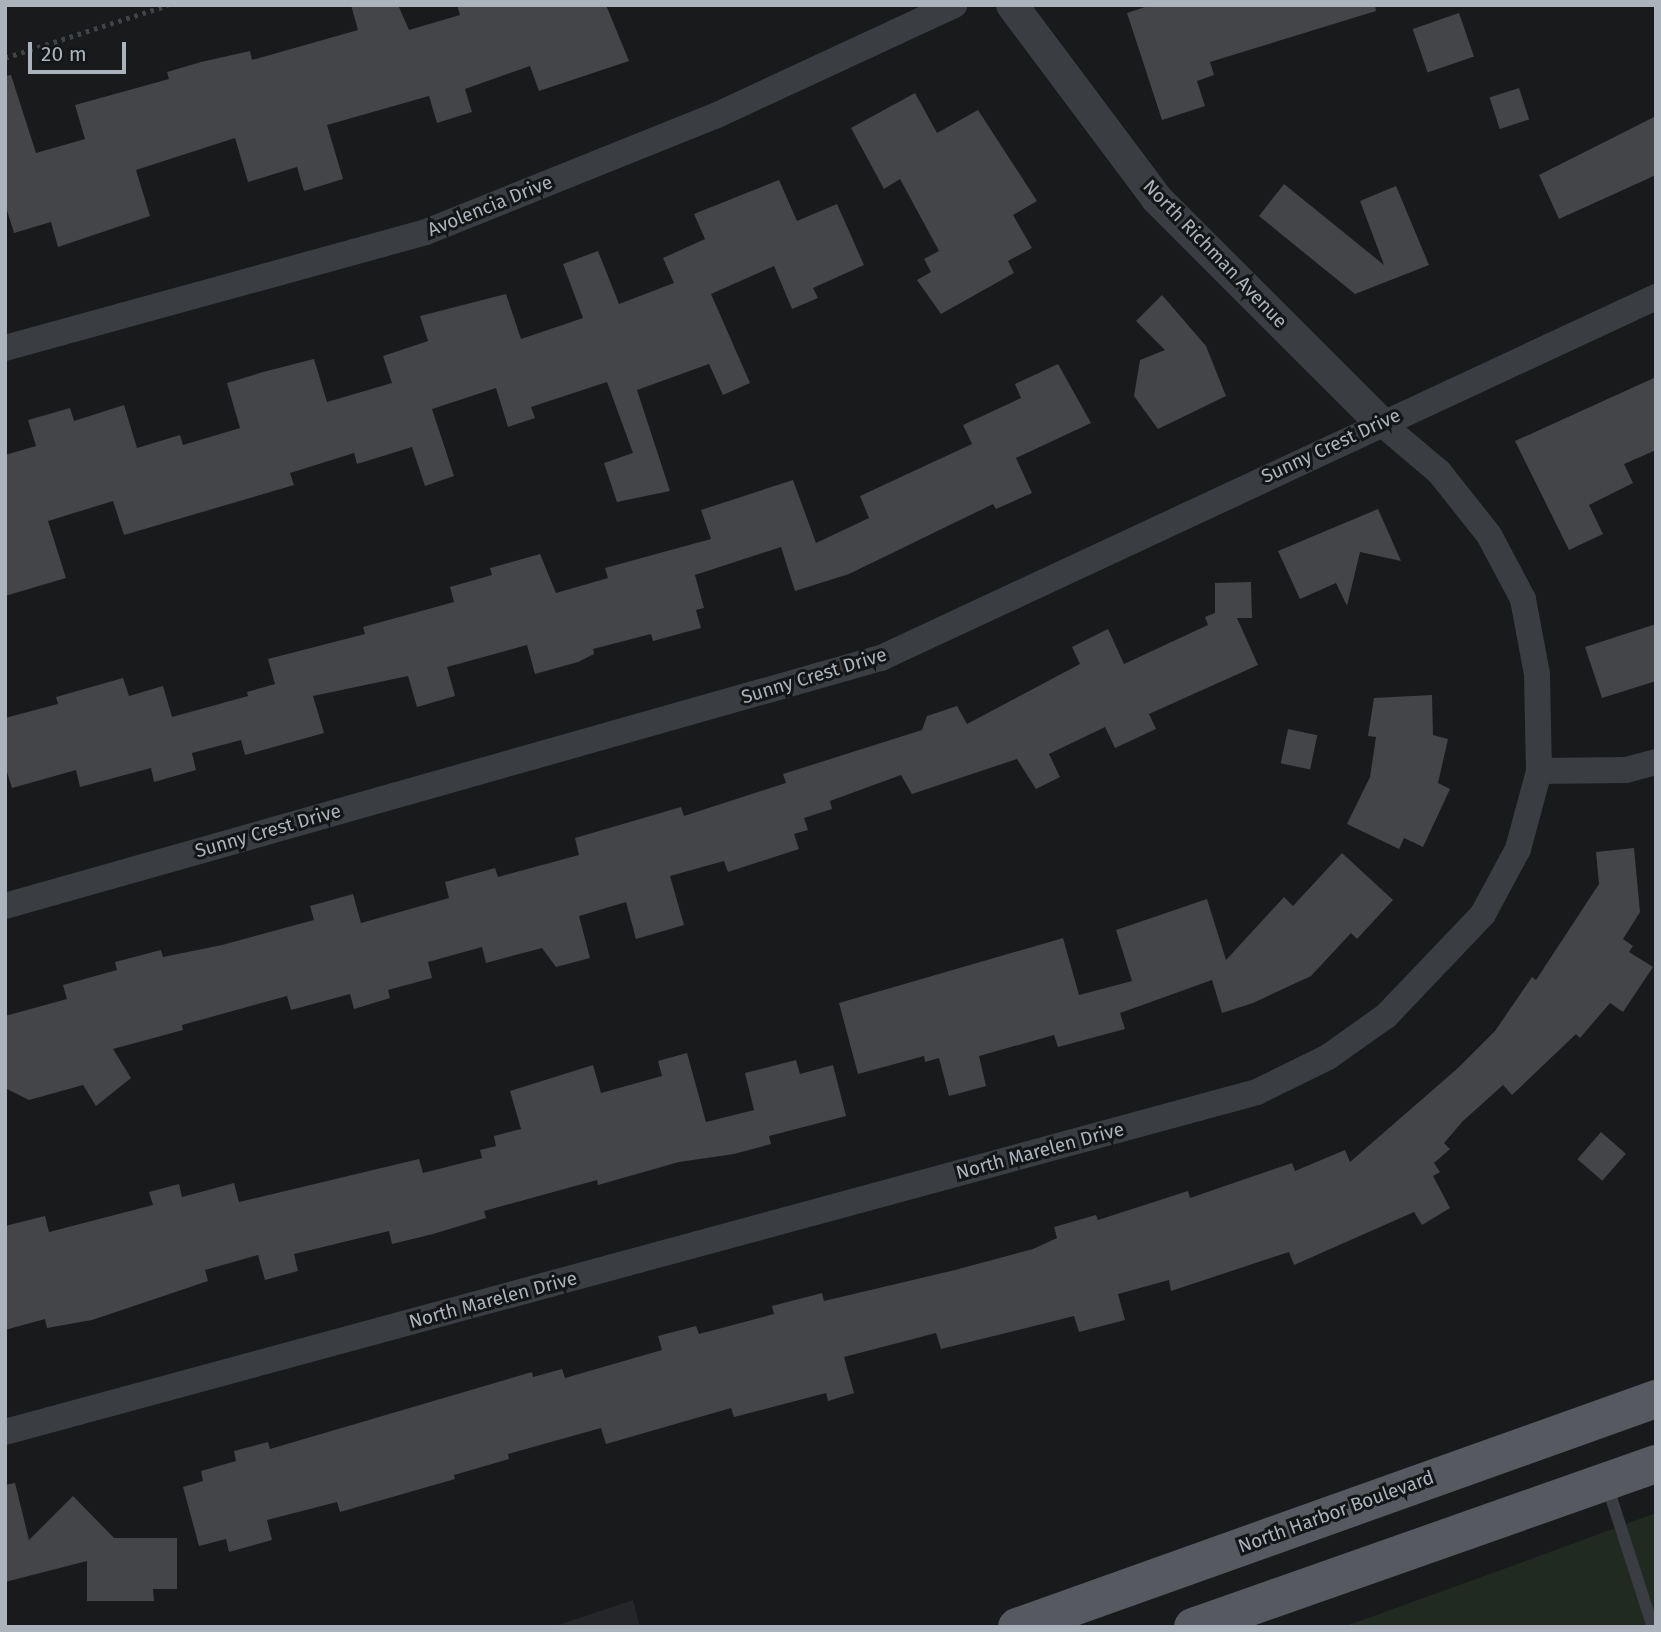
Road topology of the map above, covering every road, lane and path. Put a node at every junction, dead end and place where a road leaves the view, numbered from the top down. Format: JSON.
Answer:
{"nodes":[{"id":1,"x":168,"y":5,"type":"edge"},
{"id":2,"x":954,"y":5,"type":"edge"},
{"id":3,"x":1012,"y":5,"type":"edge"},
{"id":4,"x":5,"y":58,"type":"edge"},
{"id":5,"x":1656,"y":297,"type":"edge"},
{"id":6,"x":5,"y":348,"type":"edge"},
{"id":7,"x":1381,"y":423,"type":"junction"},
{"id":8,"x":1656,"y":762,"type":"edge"},
{"id":9,"x":1539,"y":771,"type":"junction"},
{"id":10,"x":5,"y":906,"type":"edge"},
{"id":11,"x":1656,"y":1399,"type":"edge"},
{"id":12,"x":5,"y":1433,"type":"edge"},
{"id":13,"x":1656,"y":1464,"type":"edge"},
{"id":14,"x":1606,"y":1481,"type":"junction"},
{"id":15,"x":1017,"y":1627,"type":"edge"},
{"id":16,"x":1193,"y":1627,"type":"edge"},
{"id":17,"x":1653,"y":1627,"type":"edge"}],
"edges":[{"from":1,"to":4,"type":"path"},
{"from":2,"to":6,"type":"street","name":"Avolencia Drive"},
{"from":3,"to":7,"type":"street","name":"North Richman Avenue"},
{"from":5,"to":7,"type":"street","name":"Sunny Crest Drive"},
{"from":7,"to":9,"type":"street","name":"North Marelen Drive"},
{"from":7,"to":10,"type":"street","name":"Sunny Crest Drive"},
{"from":8,"to":9,"type":"street"},
{"from":9,"to":12,"type":"street","name":"North Marelen Drive"},
{"from":11,"to":15,"type":"main road","name":"North Harbor Boulevard"},
{"from":13,"to":14,"type":"main road"},
{"from":14,"to":16,"type":"main road"},
{"from":14,"to":17,"type":"lane"}]}
